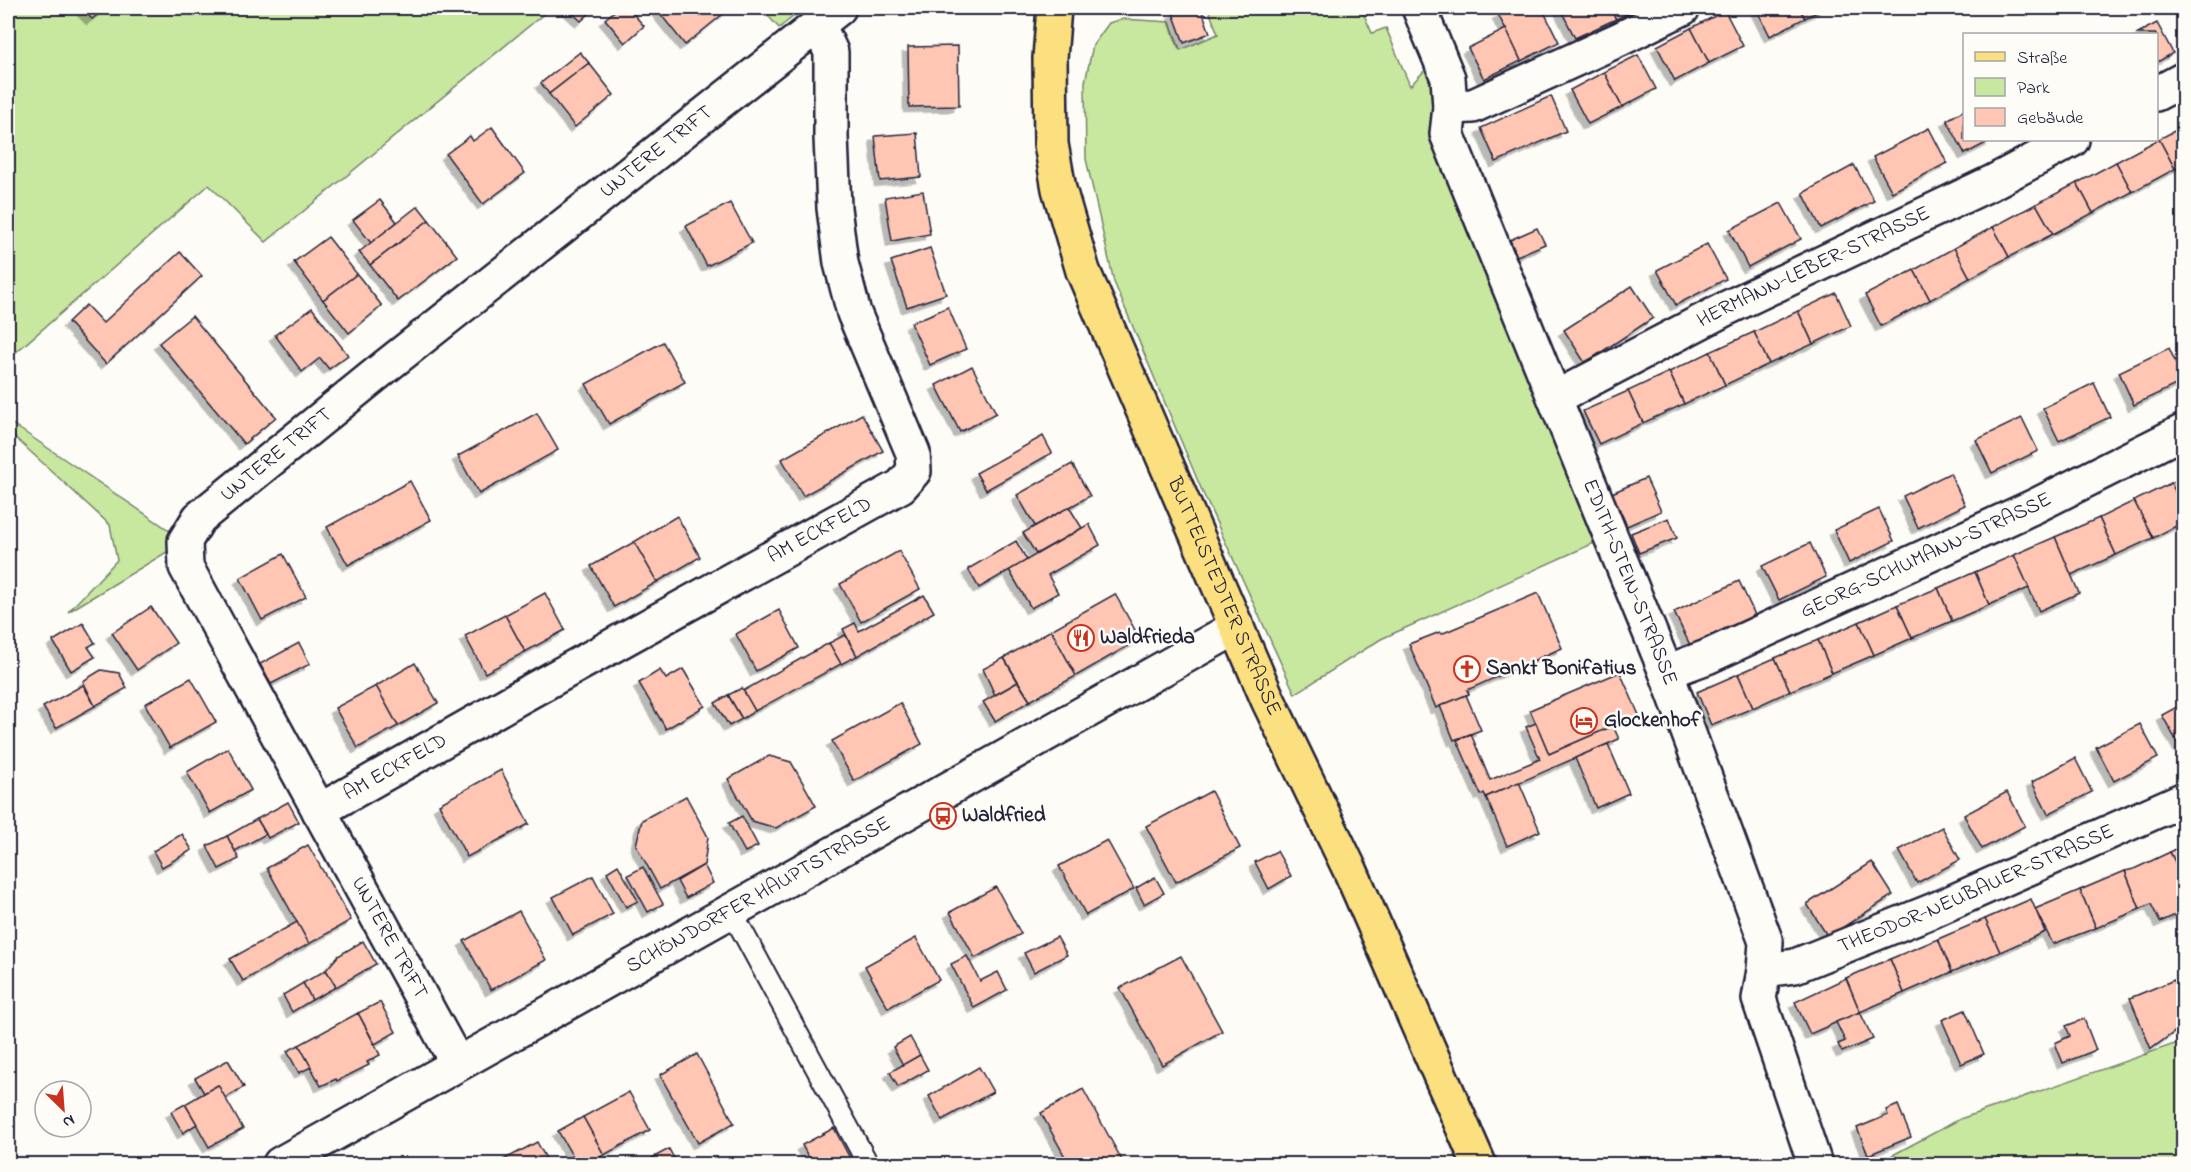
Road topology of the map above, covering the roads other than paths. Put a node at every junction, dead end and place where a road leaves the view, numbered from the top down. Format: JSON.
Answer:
{"nodes":[{"id":1,"x":1054,"y":8,"type":"edge"},
{"id":2,"x":1419,"y":8,"type":"edge"},
{"id":3,"x":1683,"y":8,"type":"edge"},
{"id":4,"x":829,"y":16,"type":"edge"},
{"id":5,"x":2184,"y":79,"type":"edge"},
{"id":6,"x":2158,"y":93,"type":"edge"},
{"id":7,"x":1450,"y":107,"type":"junction"},
{"id":8,"x":2070,"y":141,"type":"edge"},
{"id":9,"x":1555,"y":398,"type":"junction"},
{"id":10,"x":2184,"y":431,"type":"edge"},
{"id":11,"x":1237,"y":627,"type":"junction"},
{"id":12,"x":1666,"y":672,"type":"junction"},
{"id":13,"x":2184,"y":799,"type":"edge"},
{"id":14,"x":319,"y":811,"type":"junction"},
{"id":15,"x":732,"y":912,"type":"junction"},
{"id":16,"x":1764,"y":970,"type":"junction"},
{"id":17,"x":458,"y":1063,"type":"junction"},
{"id":18,"x":280,"y":1164,"type":"edge"},
{"id":19,"x":868,"y":1164,"type":"edge"},
{"id":20,"x":1479,"y":1164,"type":"edge"},
{"id":21,"x":1815,"y":1164,"type":"edge"}],
"edges":[{"from":1,"to":11,"type":"main road","name":"BUTTELSTEDTER STRASSE"},
{"from":2,"to":7,"type":"street","name":"EDITH-STEIN-STRASSE"},
{"from":3,"to":7,"type":"street"},
{"from":4,"to":14,"type":"street","name":"UNTERE TRIFT"},
{"from":4,"to":14,"type":"street","name":"AM ECKFELD"},
{"from":5,"to":6,"type":"street"},
{"from":7,"to":9,"type":"street","name":"EDITH-STEIN-STRASSE"},
{"from":8,"to":9,"type":"street","name":"HERMANN-LEBER-STRASSE"},
{"from":9,"to":12,"type":"street","name":"EDITH-STEIN-STRASSE"},
{"from":10,"to":12,"type":"street","name":"GEORG-SCHUMANN-STRASSE"},
{"from":11,"to":15,"type":"street","name":"SCHÖNDORFER HAUPTSTRASSE"},
{"from":11,"to":20,"type":"main road","name":"BUTTELSTEDTER STRASSE"},
{"from":12,"to":16,"type":"street","name":"EDITH-STEIN-STRASSE"},
{"from":13,"to":16,"type":"street","name":"THEODOR-NEUBAUER-STRASSE"},
{"from":14,"to":17,"type":"street","name":"UNTERE TRIFT"},
{"from":15,"to":17,"type":"street","name":"SCHÖNDORFER HAUPTSTRASSE"},
{"from":15,"to":19,"type":"lane"},
{"from":16,"to":21,"type":"street","name":"EDITH-STEIN-STRASSE"},
{"from":17,"to":18,"type":"street","name":"SCHÖNDORFER HAUPTSTRASSE"}]}
